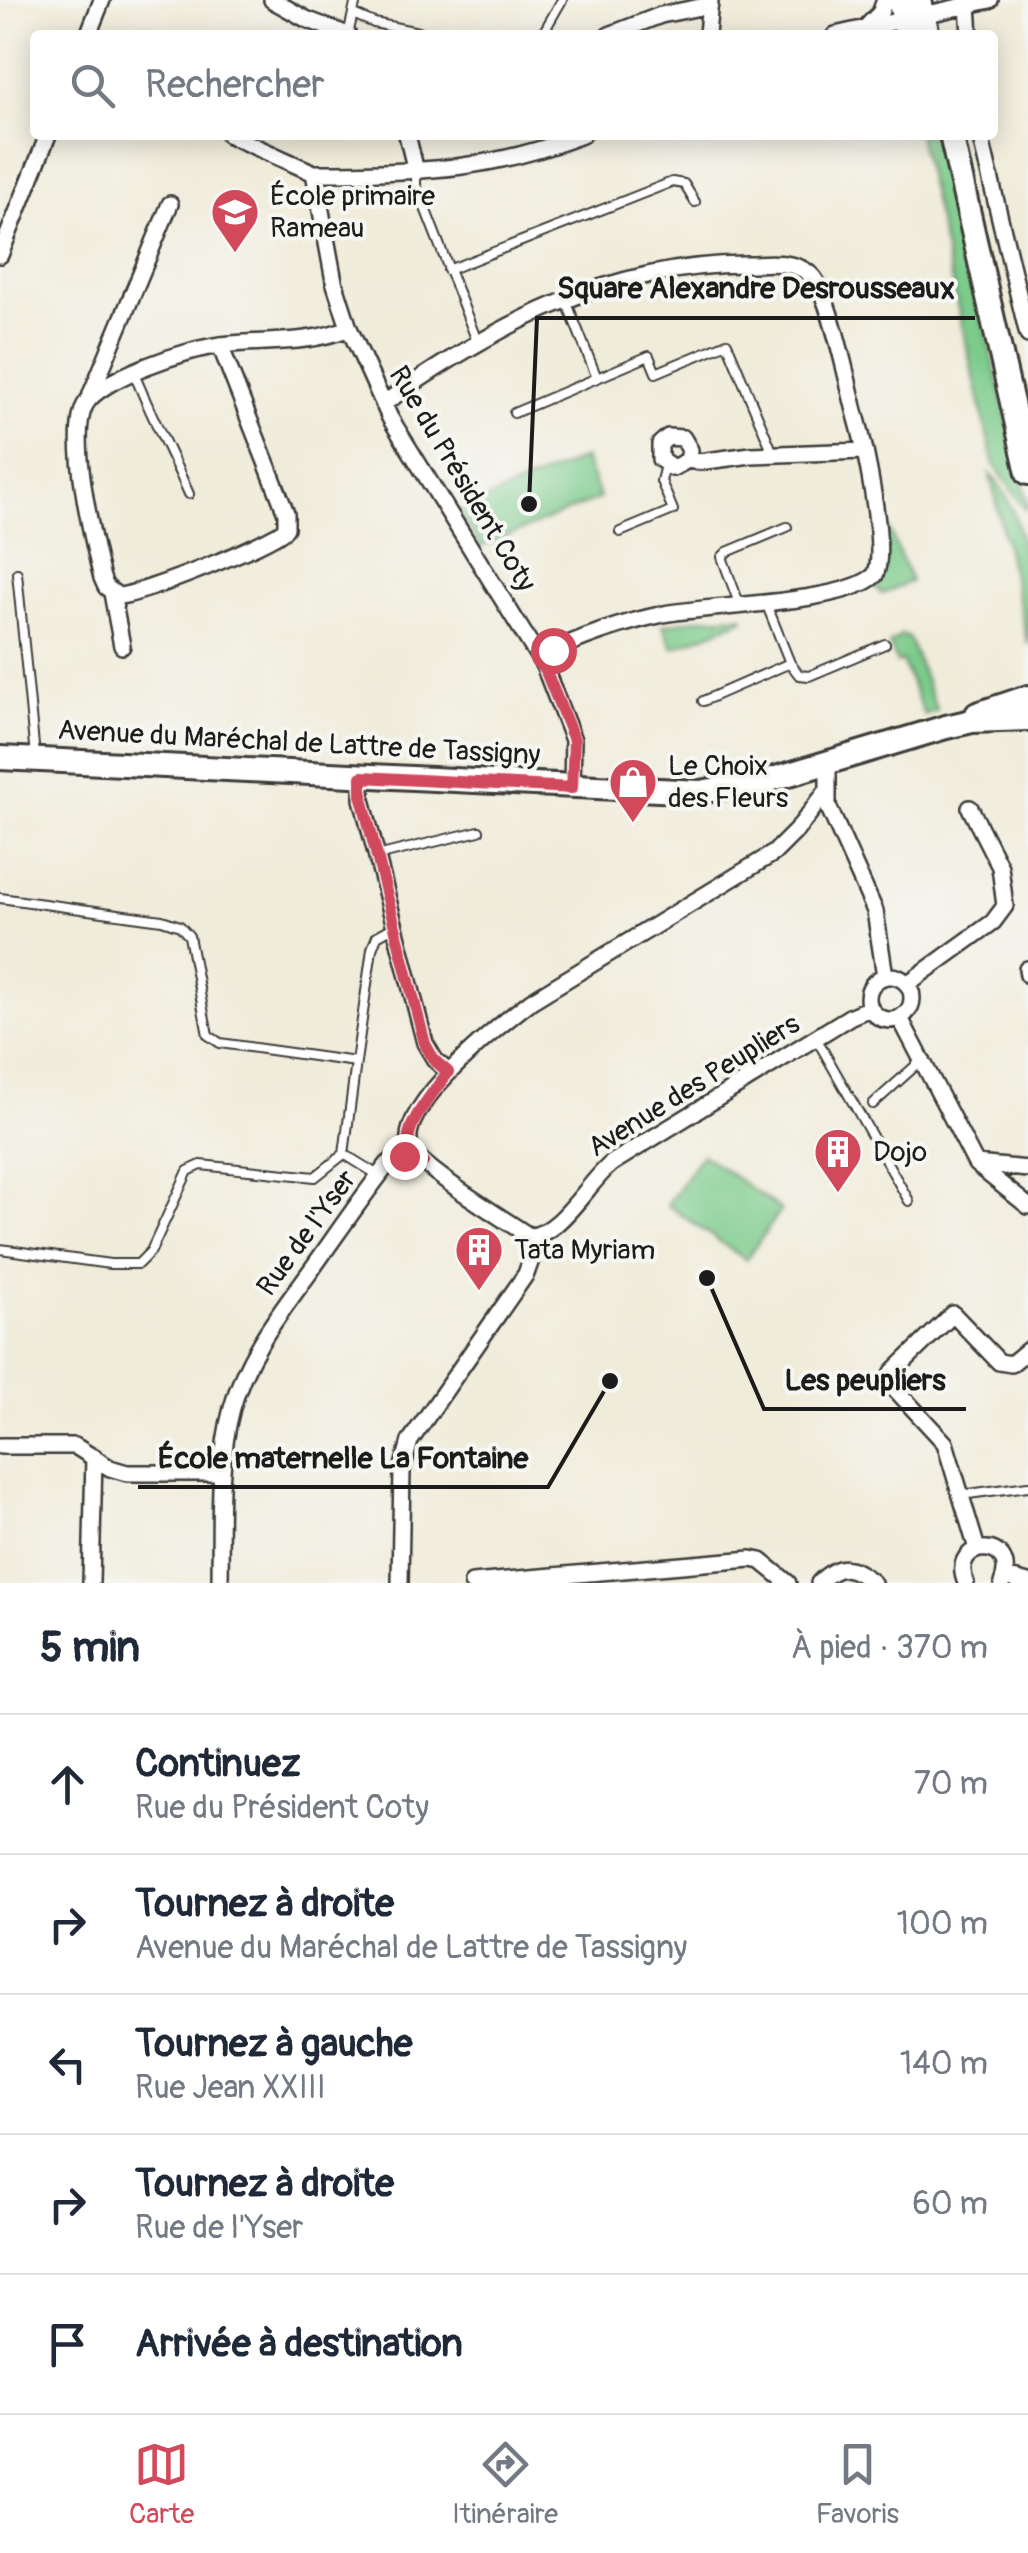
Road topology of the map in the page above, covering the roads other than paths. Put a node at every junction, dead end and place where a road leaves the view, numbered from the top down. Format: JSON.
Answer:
{"nodes":[{"id":1,"x":102,"y":0,"type":"edge"},
{"id":2,"x":272,"y":0,"type":"edge"},
{"id":3,"x":355,"y":0,"type":"edge"},
{"id":4,"x":562,"y":0,"type":"edge"},
{"id":5,"x":885,"y":0,"type":"edge"},
{"id":6,"x":990,"y":0,"type":"edge"},
{"id":7,"x":710,"y":2,"type":"edge"},
{"id":8,"x":968,"y":5,"type":"junction"},
{"id":9,"x":353,"y":14,"type":"junction"},
{"id":10,"x":914,"y":17,"type":"edge"},
{"id":11,"x":866,"y":26,"type":"junction"},
{"id":12,"x":90,"y":30,"type":"edge"},
{"id":13,"x":336,"y":30,"type":"edge"},
{"id":14,"x":349,"y":30,"type":"edge"},
{"id":15,"x":408,"y":30,"type":"edge"},
{"id":16,"x":545,"y":30,"type":"edge"},
{"id":17,"x":622,"y":30,"type":"edge"},
{"id":18,"x":707,"y":30,"type":"edge"},
{"id":19,"x":852,"y":30,"type":"edge"},
{"id":20,"x":970,"y":30,"type":"edge"},
{"id":21,"x":46,"y":140,"type":"edge"},
{"id":22,"x":240,"y":140,"type":"edge"},
{"id":23,"x":407,"y":140,"type":"edge"},
{"id":24,"x":567,"y":140,"type":"edge"},
{"id":25,"x":938,"y":140,"type":"edge"},
{"id":26,"x":953,"y":140,"type":"edge"},
{"id":27,"x":981,"y":140,"type":"edge"},
{"id":28,"x":416,"y":170,"type":"junction"},
{"id":29,"x":314,"y":173,"type":"junction"},
{"id":30,"x":695,"y":202,"type":"dead end"},
{"id":31,"x":170,"y":204,"type":"dead end"},
{"id":32,"x":970,"y":222,"type":"junction"},
{"id":33,"x":0,"y":256,"type":"edge"},
{"id":34,"x":448,"y":270,"type":"junction"},
{"id":35,"x":565,"y":298,"type":"junction"},
{"id":36,"x":349,"y":328,"type":"junction"},
{"id":37,"x":1028,"y":335,"type":"edge"},
{"id":38,"x":477,"y":341,"type":"junction"},
{"id":39,"x":220,"y":345,"type":"junction"},
{"id":40,"x":134,"y":372,"type":"junction"},
{"id":41,"x":597,"y":378,"type":"junction"},
{"id":42,"x":88,"y":400,"type":"junction"},
{"id":43,"x":383,"y":404,"type":"junction"},
{"id":44,"x":514,"y":413,"type":"dead end"},
{"id":45,"x":864,"y":451,"type":"junction"},
{"id":46,"x":773,"y":453,"type":"junction"},
{"id":47,"x":688,"y":460,"type":"junction"},
{"id":48,"x":665,"y":464,"type":"junction"},
{"id":49,"x":1028,"y":472,"type":"edge"},
{"id":50,"x":188,"y":494,"type":"dead end"},
{"id":51,"x":788,"y":526,"type":"dead end"},
{"id":52,"x":620,"y":532,"type":"dead end"},
{"id":53,"x":17,"y":573,"type":"dead end"},
{"id":54,"x":112,"y":593,"type":"junction"},
{"id":55,"x":766,"y":603,"type":"junction"},
{"id":56,"x":740,"y":606,"type":"junction"},
{"id":57,"x":886,"y":644,"type":"dead end"},
{"id":58,"x":122,"y":646,"type":"dead end"},
{"id":59,"x":540,"y":657,"type":"junction"},
{"id":60,"x":790,"y":663,"type":"junction"},
{"id":61,"x":1028,"y":697,"type":"edge"},
{"id":62,"x":702,"y":700,"type":"dead end"},
{"id":63,"x":1028,"y":718,"type":"edge"},
{"id":64,"x":946,"y":727,"type":"junction"},
{"id":65,"x":0,"y":758,"type":"edge"},
{"id":66,"x":36,"y":760,"type":"junction"},
{"id":67,"x":828,"y":764,"type":"junction"},
{"id":68,"x":362,"y":777,"type":"junction"},
{"id":69,"x":572,"y":788,"type":"junction"},
{"id":70,"x":826,"y":792,"type":"junction"},
{"id":71,"x":970,"y":808,"type":"dead end"},
{"id":72,"x":479,"y":831,"type":"dead end"},
{"id":73,"x":377,"y":856,"type":"junction"},
{"id":74,"x":0,"y":898,"type":"edge"},
{"id":75,"x":395,"y":926,"type":"junction"},
{"id":76,"x":885,"y":976,"type":"junction"},
{"id":77,"x":907,"y":984,"type":"junction"},
{"id":78,"x":870,"y":1008,"type":"junction"},
{"id":79,"x":900,"y":1018,"type":"junction"},
{"id":80,"x":816,"y":1038,"type":"junction"},
{"id":81,"x":922,"y":1060,"type":"junction"},
{"id":82,"x":356,"y":1062,"type":"junction"},
{"id":83,"x":448,"y":1072,"type":"junction"},
{"id":84,"x":874,"y":1104,"type":"dead end"},
{"id":85,"x":344,"y":1154,"type":"junction"},
{"id":86,"x":423,"y":1162,"type":"junction"},
{"id":87,"x":976,"y":1164,"type":"junction"},
{"id":88,"x":1028,"y":1170,"type":"edge"},
{"id":89,"x":378,"y":1176,"type":"junction"},
{"id":90,"x":1026,"y":1199,"type":"edge"},
{"id":91,"x":909,"y":1201,"type":"dead end"},
{"id":92,"x":529,"y":1236,"type":"junction"},
{"id":93,"x":0,"y":1249,"type":"edge"},
{"id":94,"x":1028,"y":1350,"type":"edge"},
{"id":95,"x":0,"y":1446,"type":"edge"},
{"id":96,"x":94,"y":1457,"type":"junction"},
{"id":97,"x":222,"y":1474,"type":"junction"},
{"id":98,"x":1028,"y":1486,"type":"edge"},
{"id":99,"x":962,"y":1496,"type":"junction"},
{"id":100,"x":977,"y":1549,"type":"junction"},
{"id":101,"x":1004,"y":1580,"type":"edge"},
{"id":102,"x":521,"y":1581,"type":"edge"},
{"id":103,"x":1028,"y":1582,"type":"edge"},
{"id":104,"x":92,"y":1583,"type":"edge"},
{"id":105,"x":220,"y":1583,"type":"edge"},
{"id":106,"x":400,"y":1583,"type":"edge"},
{"id":107,"x":472,"y":1583,"type":"edge"},
{"id":108,"x":788,"y":1583,"type":"edge"},
{"id":109,"x":819,"y":1583,"type":"edge"},
{"id":110,"x":873,"y":1583,"type":"edge"},
{"id":111,"x":966,"y":1583,"type":"edge"}],
"edges":[{"from":1,"to":12,"type":"street"},
{"from":2,"to":13,"type":"street"},
{"from":3,"to":9,"type":"lane"},
{"from":4,"to":16,"type":"lane"},
{"from":5,"to":11,"type":"street"},
{"from":6,"to":8,"type":"street"},
{"from":7,"to":17,"type":"street"},
{"from":7,"to":18,"type":"street"},
{"from":8,"to":10,"type":"street"},
{"from":8,"to":20,"type":"street"},
{"from":9,"to":14,"type":"lane"},
{"from":9,"to":15,"type":"lane"},
{"from":10,"to":11,"type":"street"},
{"from":11,"to":19,"type":"street"},
{"from":21,"to":33,"type":"street"},
{"from":22,"to":29,"type":"street"},
{"from":23,"to":28,"type":"street"},
{"from":24,"to":28,"type":"street"},
{"from":25,"to":32,"type":"main road"},
{"from":26,"to":32,"type":"main road"},
{"from":27,"to":37,"type":"street"},
{"from":28,"to":29,"type":"street"},
{"from":28,"to":34,"type":"lane"},
{"from":29,"to":36,"type":"street","name":"Rue du Président Coty"},
{"from":30,"to":34,"type":"lane"},
{"from":31,"to":42,"type":"street"},
{"from":32,"to":49,"type":"main road"},
{"from":34,"to":38,"type":"lane"},
{"from":35,"to":38,"type":"street"},
{"from":35,"to":41,"type":"lane"},
{"from":35,"to":45,"type":"street"},
{"from":36,"to":39,"type":"street"},
{"from":36,"to":43,"type":"street","name":"Rue du Président Coty"},
{"from":38,"to":43,"type":"street"},
{"from":39,"to":40,"type":"street"},
{"from":39,"to":54,"type":"street"},
{"from":40,"to":42,"type":"street"},
{"from":40,"to":50,"type":"lane"},
{"from":41,"to":44,"type":"lane"},
{"from":41,"to":46,"type":"lane"},
{"from":42,"to":54,"type":"street"},
{"from":43,"to":59,"type":"street","name":"Rue du Président Coty"},
{"from":45,"to":46,"type":"street"},
{"from":45,"to":55,"type":"street"},
{"from":46,"to":47,"type":"street"},
{"from":47,"to":48,"type":"street"},
{"from":47,"to":48,"type":"street"},
{"from":48,"to":52,"type":"lane"},
{"from":51,"to":56,"type":"lane"},
{"from":53,"to":66,"type":"lane"},
{"from":54,"to":58,"type":"street"},
{"from":55,"to":56,"type":"street"},
{"from":55,"to":60,"type":"lane"},
{"from":56,"to":59,"type":"street"},
{"from":57,"to":60,"type":"lane"},
{"from":59,"to":69,"type":"street","name":"Rue du Président Coty"},
{"from":60,"to":62,"type":"lane"},
{"from":61,"to":64,"type":"main road","name":"Avenue du Maréchal de Lattre de Tassigny"},
{"from":63,"to":64,"type":"main road","name":"Avenue du Maréchal de Lattre de Tassigny"},
{"from":64,"to":67,"type":"main road","name":"Avenue du Maréchal de Lattre de Tassigny"},
{"from":65,"to":66,"type":"main road","name":"Avenue du Maréchal de Lattre de Tassigny"},
{"from":66,"to":68,"type":"main road","name":"Avenue du Maréchal de Lattre de Tassigny"},
{"from":67,"to":69,"type":"main road","name":"Avenue du Maréchal de Lattre de Tassigny"},
{"from":67,"to":70,"type":"street"},
{"from":68,"to":69,"type":"main road","name":"Avenue du Maréchal de Lattre de Tassigny"},
{"from":68,"to":73,"type":"street"},
{"from":70,"to":76,"type":"street"},
{"from":70,"to":83,"type":"street"},
{"from":71,"to":77,"type":"street"},
{"from":72,"to":73,"type":"lane"},
{"from":73,"to":75,"type":"street"},
{"from":74,"to":82,"type":"lane"},
{"from":75,"to":82,"type":"lane"},
{"from":75,"to":83,"type":"street"},
{"from":76,"to":77,"type":"street"},
{"from":76,"to":78,"type":"street"},
{"from":77,"to":79,"type":"street"},
{"from":78,"to":79,"type":"street"},
{"from":78,"to":80,"type":"street","name":"Avenue des Peupliers"},
{"from":79,"to":81,"type":"street"},
{"from":80,"to":91,"type":"lane"},
{"from":80,"to":92,"type":"street","name":"Avenue des Peupliers"},
{"from":81,"to":84,"type":"lane"},
{"from":81,"to":87,"type":"street"},
{"from":82,"to":85,"type":"lane"},
{"from":83,"to":86,"type":"street"},
{"from":85,"to":89,"type":"lane"},
{"from":85,"to":93,"type":"lane"},
{"from":86,"to":89,"type":"street","name":"Rue de l'Yser"},
{"from":86,"to":92,"type":"street"},
{"from":87,"to":88,"type":"street"},
{"from":87,"to":90,"type":"street"},
{"from":89,"to":97,"type":"street","name":"Rue de l'Yser"},
{"from":92,"to":106,"type":"street"},
{"from":94,"to":99,"type":"street"},
{"from":95,"to":96,"type":"street"},
{"from":96,"to":97,"type":"street"},
{"from":96,"to":104,"type":"street"},
{"from":97,"to":105,"type":"street","name":"Rue de l'Yser"},
{"from":98,"to":99,"type":"lane"},
{"from":99,"to":100,"type":"street"},
{"from":100,"to":101,"type":"street"},
{"from":100,"to":111,"type":"street"},
{"from":101,"to":103,"type":"street"},
{"from":102,"to":107,"type":"street"},
{"from":102,"to":108,"type":"street"},
{"from":109,"to":110,"type":"street"}]}
